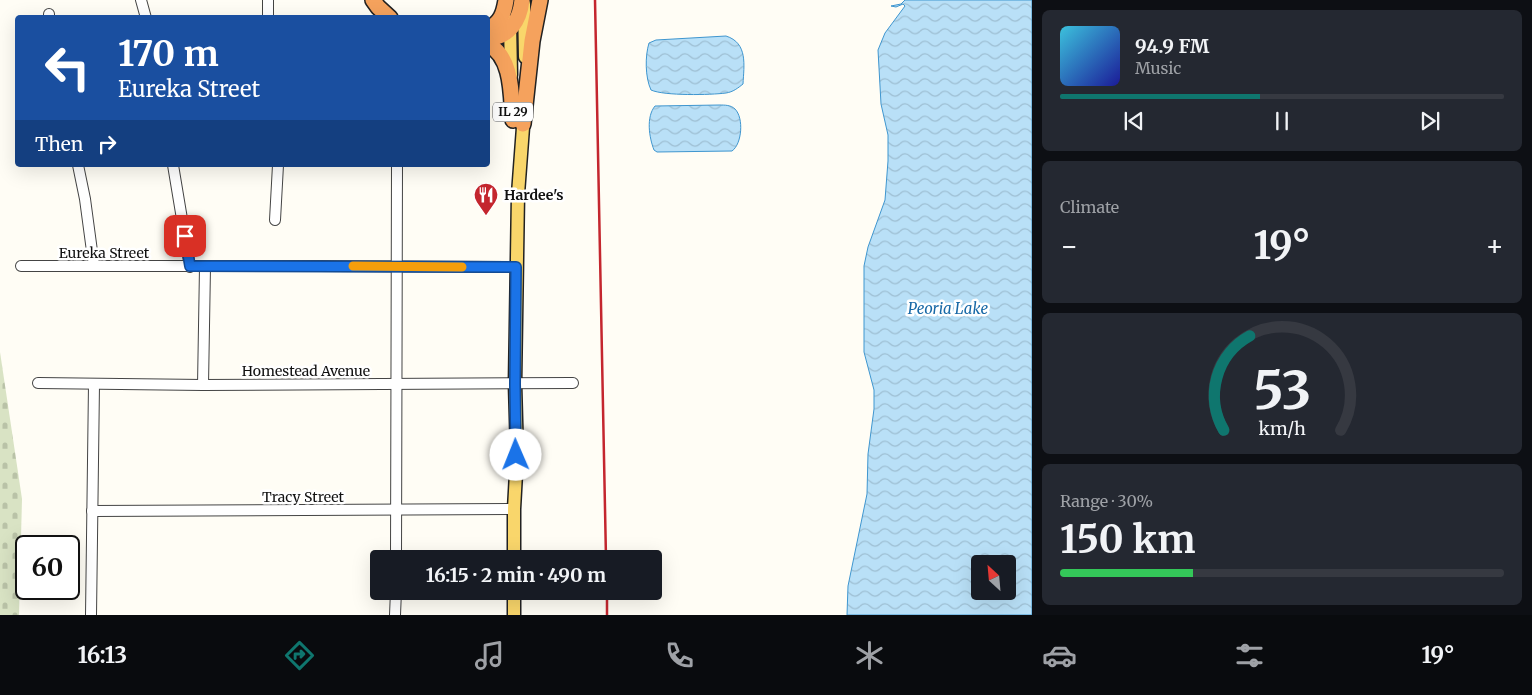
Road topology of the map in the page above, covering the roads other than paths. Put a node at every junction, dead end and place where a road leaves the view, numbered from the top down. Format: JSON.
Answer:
{"nodes":[{"id":1,"x":141,"y":0,"type":"edge"},
{"id":2,"x":268,"y":0,"type":"edge"},
{"id":3,"x":365,"y":0,"type":"edge"},
{"id":4,"x":373,"y":0,"type":"edge"},
{"id":5,"x":508,"y":0,"type":"edge"},
{"id":6,"x":523,"y":0,"type":"edge"},
{"id":7,"x":540,"y":0,"type":"edge"},
{"id":8,"x":145,"y":15,"type":"edge"},
{"id":9,"x":268,"y":15,"type":"edge"},
{"id":10,"x":376,"y":15,"type":"edge"},
{"id":11,"x":387,"y":15,"type":"edge"},
{"id":12,"x":490,"y":28,"type":"edge"},
{"id":13,"x":510,"y":30,"type":"junction"},
{"id":14,"x":490,"y":38,"type":"edge"},
{"id":15,"x":490,"y":45,"type":"edge"},
{"id":16,"x":518,"y":122,"type":"junction"},
{"id":17,"x":78,"y":167,"type":"edge"},
{"id":18,"x":173,"y":167,"type":"edge"},
{"id":19,"x":278,"y":167,"type":"edge"},
{"id":20,"x":398,"y":167,"type":"edge"},
{"id":21,"x":276,"y":220,"type":"dead end"},
{"id":22,"x":21,"y":266,"type":"dead end"},
{"id":23,"x":94,"y":266,"type":"junction"},
{"id":24,"x":190,"y":266,"type":"junction"},
{"id":25,"x":398,"y":266,"type":"junction"},
{"id":26,"x":205,"y":267,"type":"junction"},
{"id":27,"x":516,"y":267,"type":"junction"},
{"id":28,"x":38,"y":383,"type":"dead end"},
{"id":29,"x":573,"y":383,"type":"dead end"},
{"id":30,"x":94,"y":384,"type":"junction"},
{"id":31,"x":398,"y":384,"type":"junction"},
{"id":32,"x":515,"y":384,"type":"junction"},
{"id":33,"x":203,"y":385,"type":"junction"},
{"id":34,"x":514,"y":509,"type":"junction"},
{"id":35,"x":397,"y":510,"type":"junction"},
{"id":36,"x":92,"y":511,"type":"junction"},
{"id":37,"x":396,"y":550,"type":"edge"},
{"id":38,"x":514,"y":550,"type":"edge"},
{"id":39,"x":396,"y":600,"type":"edge"},
{"id":40,"x":514,"y":600,"type":"edge"},
{"id":41,"x":91,"y":615,"type":"edge"},
{"id":42,"x":396,"y":615,"type":"edge"},
{"id":43,"x":514,"y":615,"type":"edge"}],
"edges":[{"from":1,"to":8,"type":"street"},
{"from":2,"to":9,"type":"street"},
{"from":3,"to":10,"type":"highway"},
{"from":4,"to":11,"type":"highway"},
{"from":5,"to":12,"type":"highway"},
{"from":5,"to":13,"type":"main road","number":"IL 29"},
{"from":6,"to":13,"type":"highway"},
{"from":6,"to":16,"type":"main road","number":"IL 29"},
{"from":7,"to":16,"type":"highway"},
{"from":13,"to":14,"type":"highway"},
{"from":13,"to":16,"type":"main road","number":"IL 29"},
{"from":15,"to":16,"type":"highway"},
{"from":16,"to":27,"type":"main road","number":"IL 29"},
{"from":17,"to":23,"type":"street"},
{"from":18,"to":24,"type":"street"},
{"from":19,"to":21,"type":"street"},
{"from":20,"to":25,"type":"street"},
{"from":22,"to":23,"type":"street","name":"Eureka Street"},
{"from":23,"to":24,"type":"street","name":"Eureka Street"},
{"from":24,"to":26,"type":"street","name":"Eureka Street"},
{"from":25,"to":26,"type":"street","name":"Eureka Street"},
{"from":25,"to":27,"type":"street","name":"Eureka Street"},
{"from":25,"to":31,"type":"street"},
{"from":26,"to":33,"type":"street"},
{"from":27,"to":32,"type":"main road","number":"IL 29"},
{"from":28,"to":30,"type":"street","name":"Homestead Avenue"},
{"from":29,"to":32,"type":"street","name":"Homestead Avenue"},
{"from":30,"to":33,"type":"street","name":"Homestead Avenue"},
{"from":30,"to":36,"type":"street"},
{"from":31,"to":32,"type":"street","name":"Homestead Avenue"},
{"from":31,"to":33,"type":"street","name":"Homestead Avenue"},
{"from":31,"to":35,"type":"street"},
{"from":32,"to":34,"type":"main road","number":"IL 29"},
{"from":34,"to":35,"type":"street","name":"Tracy Street"},
{"from":34,"to":38,"type":"main road","number":"IL 29"},
{"from":35,"to":36,"type":"street","name":"Tracy Street"},
{"from":35,"to":37,"type":"street"},
{"from":36,"to":41,"type":"street"},
{"from":39,"to":42,"type":"street"},
{"from":40,"to":43,"type":"main road"}]}
